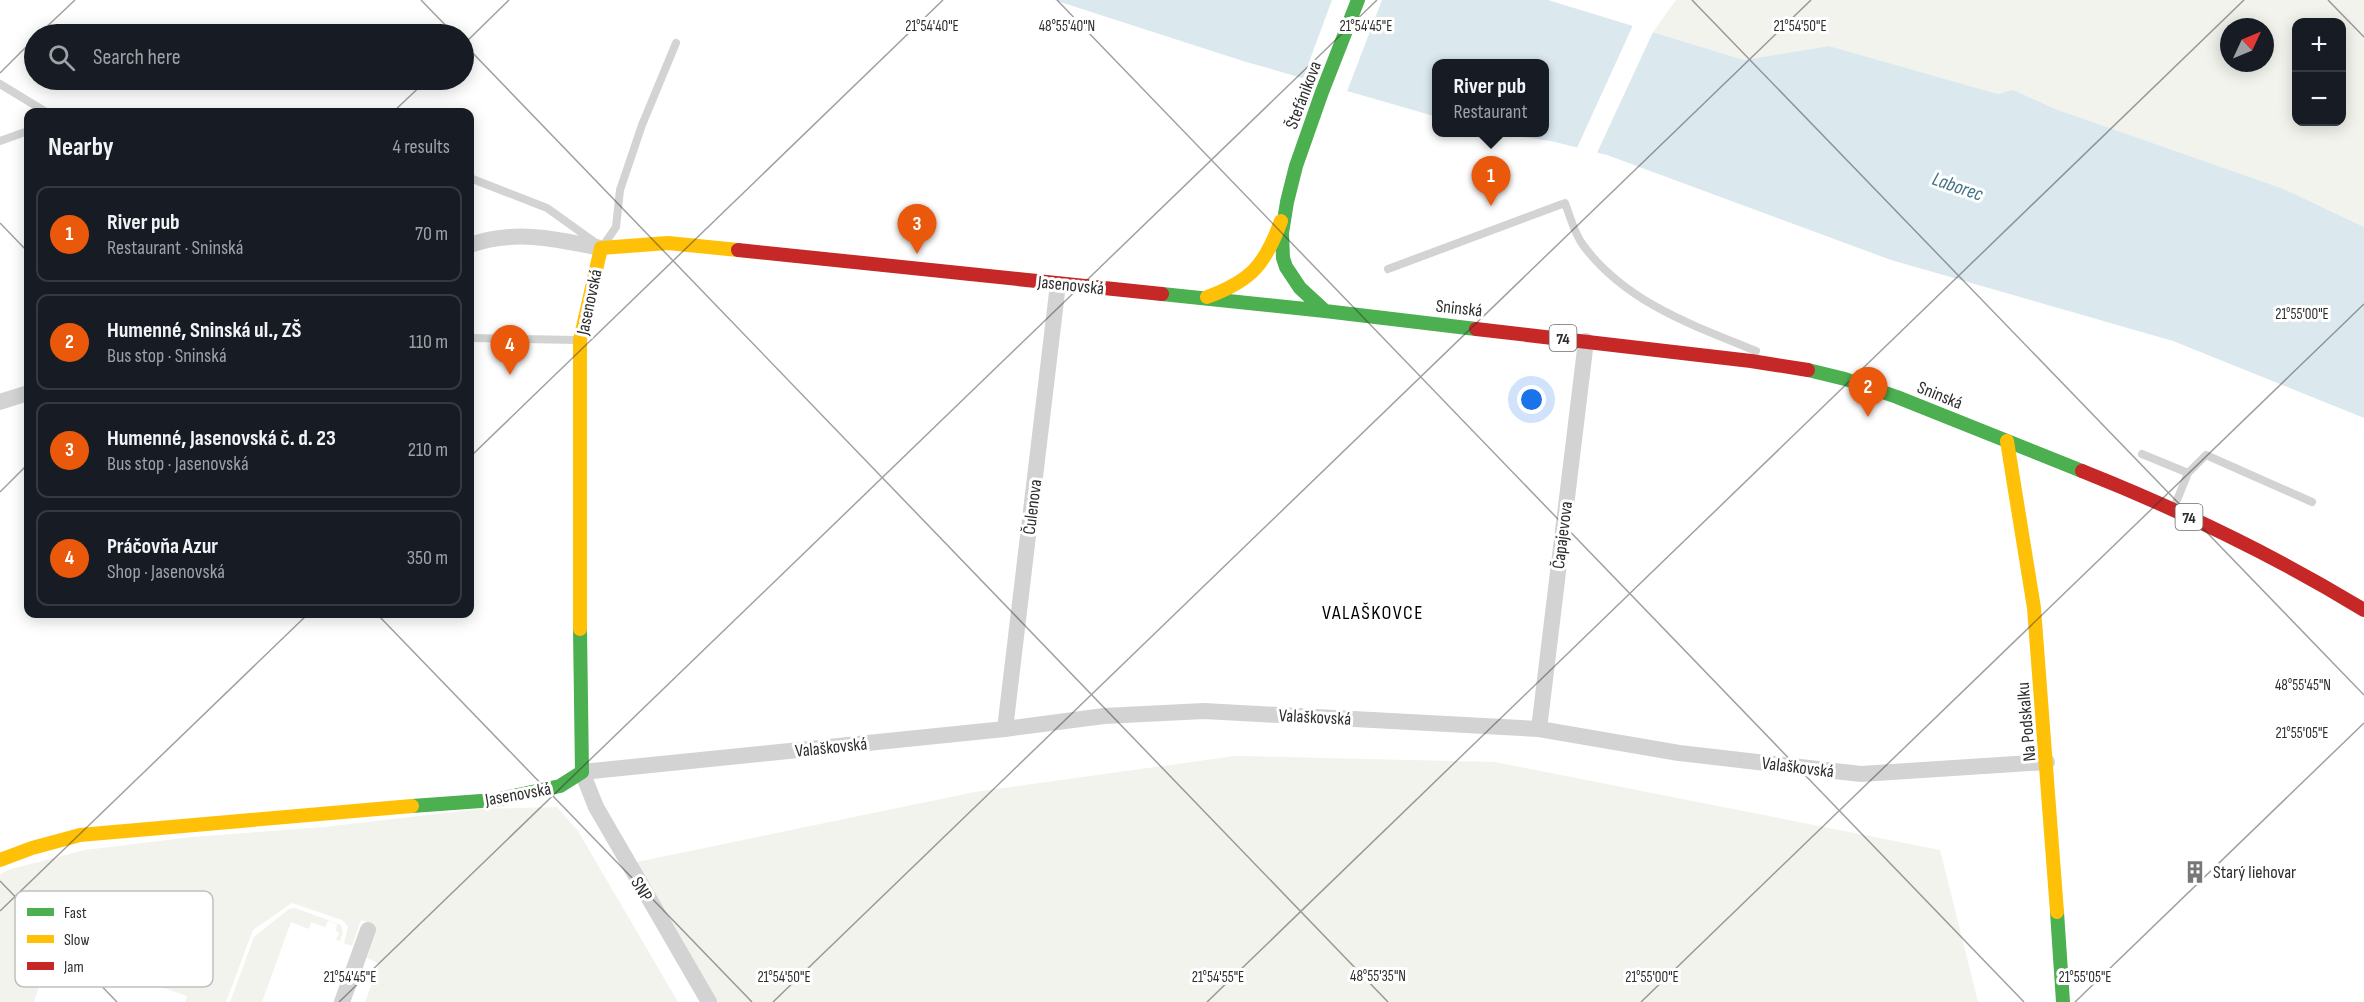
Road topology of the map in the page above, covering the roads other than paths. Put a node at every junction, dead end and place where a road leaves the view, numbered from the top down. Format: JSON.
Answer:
{"nodes":[{"id":1,"x":1358,"y":0,"type":"edge"},
{"id":2,"x":676,"y":43,"type":"dead end"},
{"id":3,"x":0,"y":84,"type":"edge"},
{"id":4,"x":39,"y":108,"type":"edge"},
{"id":5,"x":24,"y":132,"type":"edge"},
{"id":6,"x":0,"y":141,"type":"edge"},
{"id":7,"x":474,"y":180,"type":"edge"},
{"id":8,"x":1287,"y":204,"type":"junction"},
{"id":9,"x":474,"y":243,"type":"edge"},
{"id":10,"x":601,"y":248,"type":"junction"},
{"id":11,"x":1389,"y":269,"type":"dead end"},
{"id":12,"x":1058,"y":284,"type":"junction"},
{"id":13,"x":1202,"y":298,"type":"junction"},
{"id":14,"x":1325,"y":311,"type":"junction"},
{"id":15,"x":474,"y":339,"type":"edge"},
{"id":16,"x":580,"y":340,"type":"junction"},
{"id":17,"x":1586,"y":341,"type":"junction"},
{"id":18,"x":1801,"y":368,"type":"junction"},
{"id":19,"x":24,"y":394,"type":"edge"},
{"id":20,"x":0,"y":402,"type":"edge"},
{"id":21,"x":2007,"y":441,"type":"junction"},
{"id":22,"x":2142,"y":454,"type":"dead end"},
{"id":23,"x":2188,"y":473,"type":"junction"},
{"id":24,"x":2312,"y":502,"type":"dead end"},
{"id":25,"x":2173,"y":510,"type":"junction"},
{"id":26,"x":2364,"y":610,"type":"edge"},
{"id":27,"x":1005,"y":729,"type":"junction"},
{"id":28,"x":1539,"y":729,"type":"junction"},
{"id":29,"x":2047,"y":762,"type":"junction"},
{"id":30,"x":582,"y":772,"type":"junction"},
{"id":31,"x":0,"y":860,"type":"edge"},
{"id":32,"x":368,"y":930,"type":"dead end"},
{"id":33,"x":342,"y":1002,"type":"edge"},
{"id":34,"x":709,"y":1002,"type":"edge"},
{"id":35,"x":2063,"y":1002,"type":"edge"}],
"edges":[{"from":1,"to":8,"type":"street","name":"Štefánikova"},
{"from":2,"to":10,"type":"lane"},
{"from":3,"to":4,"type":"lane"},
{"from":5,"to":6,"type":"lane"},
{"from":7,"to":10,"type":"lane"},
{"from":8,"to":13,"type":"street"},
{"from":8,"to":14,"type":"street"},
{"from":9,"to":10,"type":"street","name":"Jasenovská"},
{"from":10,"to":12,"type":"street","name":"Jasenovská"},
{"from":10,"to":16,"type":"street","name":"Jasenovská"},
{"from":11,"to":18,"type":"lane"},
{"from":12,"to":13,"type":"street","name":"Jasenovská"},
{"from":12,"to":27,"type":"street","name":"Čulenova"},
{"from":13,"to":14,"type":"street","name":"Jasenovská"},
{"from":14,"to":17,"type":"street","name":"Sninská","number":"74"},
{"from":15,"to":16,"type":"lane"},
{"from":16,"to":30,"type":"street","name":"Jasenovská"},
{"from":17,"to":18,"type":"street","name":"Sninská","number":"74"},
{"from":17,"to":28,"type":"street","name":"Čapajevova"},
{"from":18,"to":21,"type":"street","name":"Sninská","number":"74"},
{"from":19,"to":20,"type":"street"},
{"from":21,"to":25,"type":"street","name":"Sninská","number":"74"},
{"from":21,"to":29,"type":"street","name":"Na Podskalku"},
{"from":22,"to":23,"type":"lane"},
{"from":23,"to":24,"type":"lane"},
{"from":23,"to":25,"type":"lane"},
{"from":25,"to":26,"type":"street","name":"Sninská","number":"74"},
{"from":27,"to":28,"type":"street","name":"Valaškovská"},
{"from":27,"to":30,"type":"street","name":"Valaškovská"},
{"from":28,"to":29,"type":"street","name":"Valaškovská"},
{"from":29,"to":35,"type":"street","name":"Na Podskalku"},
{"from":30,"to":31,"type":"street","name":"Jasenovská"},
{"from":30,"to":34,"type":"street","name":"SNP"},
{"from":32,"to":33,"type":"street"}]}
